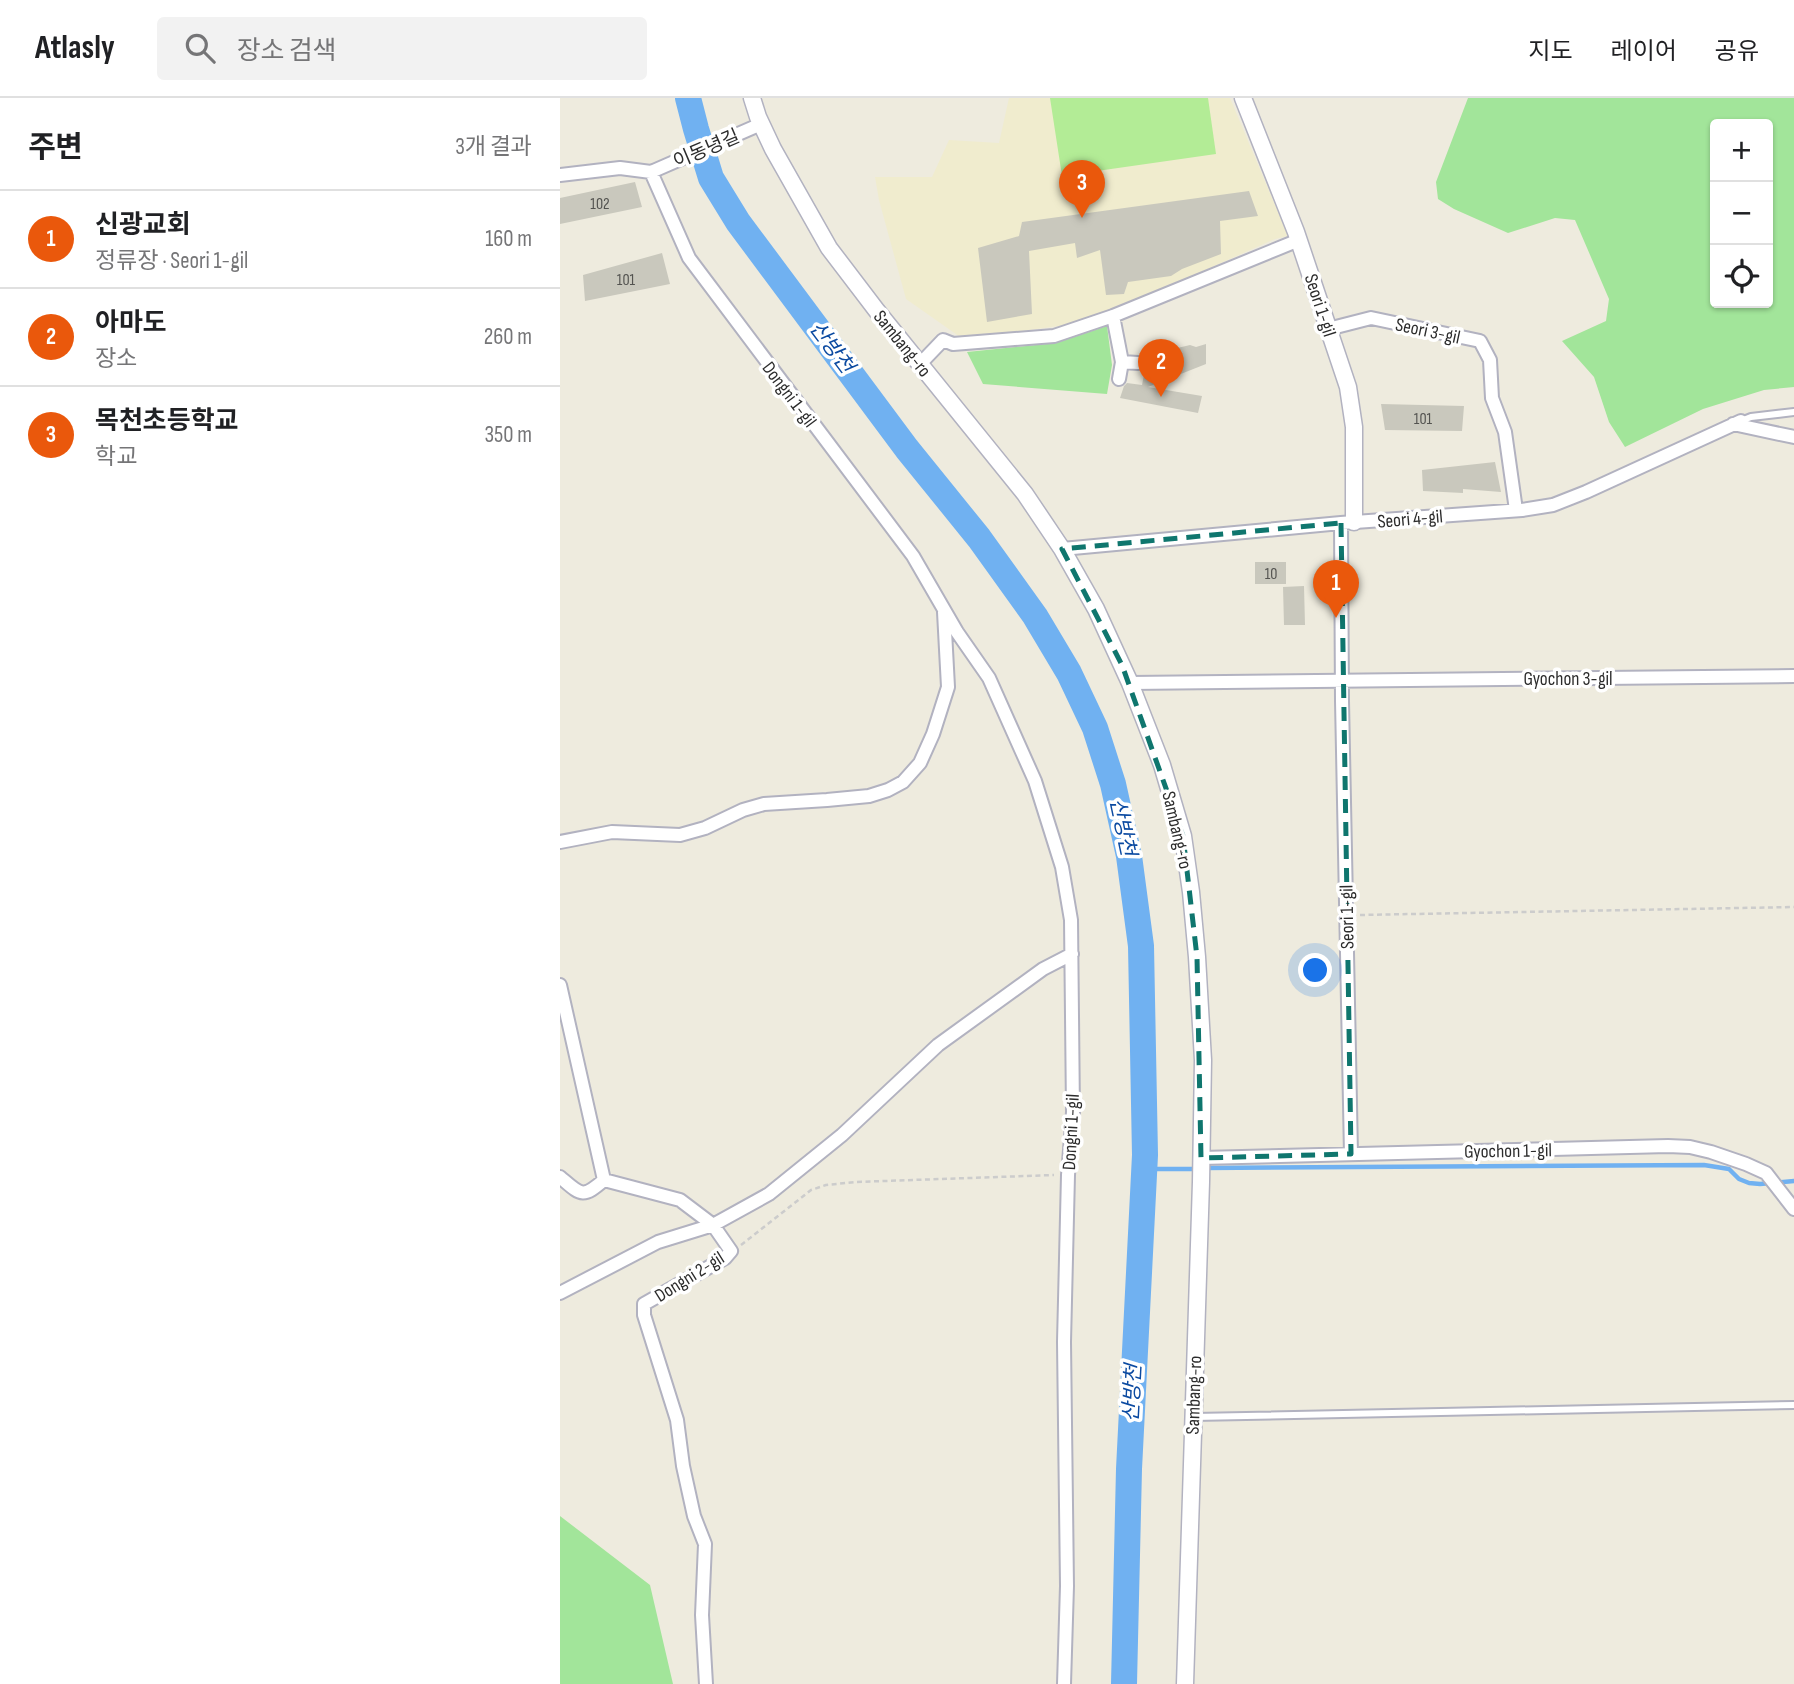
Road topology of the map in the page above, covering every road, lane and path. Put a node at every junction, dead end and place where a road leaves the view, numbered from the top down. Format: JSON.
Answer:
{"nodes":[{"id":1,"x":752,"y":98,"type":"edge"},
{"id":2,"x":1243,"y":98,"type":"edge"},
{"id":3,"x":761,"y":124,"type":"junction"},
{"id":4,"x":651,"y":172,"type":"junction"},
{"id":5,"x":560,"y":175,"type":"edge"},
{"id":6,"x":1299,"y":240,"type":"junction"},
{"id":7,"x":1113,"y":316,"type":"junction"},
{"id":8,"x":1328,"y":329,"type":"junction"},
{"id":9,"x":1122,"y":362,"type":"junction"},
{"id":10,"x":1138,"y":363,"type":"dead end"},
{"id":11,"x":920,"y":365,"type":"junction"},
{"id":12,"x":1119,"y":379,"type":"dead end"},
{"id":13,"x":1794,"y":412,"type":"edge"},
{"id":14,"x":1737,"y":422,"type":"junction"},
{"id":15,"x":1794,"y":437,"type":"edge"},
{"id":16,"x":1516,"y":510,"type":"junction"},
{"id":17,"x":1348,"y":523,"type":"junction"},
{"id":18,"x":1062,"y":549,"type":"junction"},
{"id":19,"x":944,"y":608,"type":"junction"},
{"id":20,"x":1794,"y":676,"type":"edge"},
{"id":21,"x":1342,"y":680,"type":"junction"},
{"id":22,"x":1130,"y":683,"type":"junction"},
{"id":23,"x":560,"y":842,"type":"edge"},
{"id":24,"x":1794,"y":907,"type":"edge"},
{"id":25,"x":1346,"y":915,"type":"junction"},
{"id":26,"x":1072,"y":954,"type":"junction"},
{"id":27,"x":560,"y":985,"type":"edge"},
{"id":28,"x":1351,"y":1154,"type":"junction"},
{"id":29,"x":1201,"y":1158,"type":"junction"},
{"id":30,"x":1068,"y":1175,"type":"junction"},
{"id":31,"x":560,"y":1177,"type":"edge"},
{"id":32,"x":604,"y":1180,"type":"junction"},
{"id":33,"x":1789,"y":1198,"type":"edge"},
{"id":34,"x":713,"y":1225,"type":"junction"},
{"id":35,"x":730,"y":1251,"type":"junction"},
{"id":36,"x":560,"y":1293,"type":"edge"},
{"id":37,"x":1794,"y":1405,"type":"edge"},
{"id":38,"x":1193,"y":1417,"type":"junction"},
{"id":39,"x":706,"y":1684,"type":"edge"},
{"id":40,"x":1064,"y":1684,"type":"edge"},
{"id":41,"x":1185,"y":1684,"type":"edge"}],
"edges":[{"from":1,"to":3,"type":"street","name":"Sambang-ro"},
{"from":2,"to":6,"type":"street","name":"Seori 1-gil"},
{"from":3,"to":4,"type":"street","name":"이동녕길"},
{"from":3,"to":11,"type":"street","name":"Sambang-ro"},
{"from":4,"to":5,"type":"street"},
{"from":4,"to":19,"type":"street","name":"Dongni 1-gil"},
{"from":6,"to":7,"type":"street"},
{"from":6,"to":8,"type":"street","name":"Seori 1-gil"},
{"from":7,"to":9,"type":"street"},
{"from":7,"to":11,"type":"street"},
{"from":8,"to":16,"type":"street","name":"Seori 3-gil"},
{"from":8,"to":17,"type":"street","name":"Seori 1-gil"},
{"from":9,"to":10,"type":"street"},
{"from":9,"to":12,"type":"street"},
{"from":11,"to":18,"type":"street","name":"Sambang-ro"},
{"from":13,"to":14,"type":"lane"},
{"from":14,"to":15,"type":"street"},
{"from":14,"to":16,"type":"street","name":"Seori 4-gil"},
{"from":16,"to":17,"type":"street","name":"Seori 4-gil"},
{"from":17,"to":18,"type":"street","name":"Seori 4-gil"},
{"from":17,"to":21,"type":"street","name":"Seori 1-gil"},
{"from":18,"to":22,"type":"street","name":"Sambang-ro"},
{"from":19,"to":23,"type":"street","name":"Dongni 1-gil"},
{"from":19,"to":26,"type":"street","name":"Dongni 1-gil"},
{"from":20,"to":21,"type":"street","name":"Gyochon 3-gil"},
{"from":21,"to":22,"type":"street"},
{"from":21,"to":25,"type":"street","name":"Seori 1-gil"},
{"from":22,"to":29,"type":"street","name":"Sambang-ro"},
{"from":24,"to":25,"type":"path"},
{"from":25,"to":28,"type":"street","name":"Seori 1-gil"},
{"from":26,"to":30,"type":"street","name":"Dongni 1-gil"},
{"from":26,"to":34,"type":"street"},
{"from":27,"to":32,"type":"street"},
{"from":28,"to":29,"type":"street","name":"Gyochon 1-gil"},
{"from":28,"to":33,"type":"street","name":"Gyochon 1-gil"},
{"from":29,"to":38,"type":"street","name":"Sambang-ro"},
{"from":30,"to":35,"type":"path"},
{"from":30,"to":40,"type":"street","name":"Dongni 1-gil"},
{"from":31,"to":32,"type":"street"},
{"from":32,"to":34,"type":"street","name":"Dongni 2-gil"},
{"from":34,"to":35,"type":"street","name":"Dongni 2-gil"},
{"from":34,"to":36,"type":"street"},
{"from":35,"to":39,"type":"street","name":"Dongni 2-gil"},
{"from":37,"to":38,"type":"lane"},
{"from":38,"to":41,"type":"street","name":"Sambang-ro"}]}
